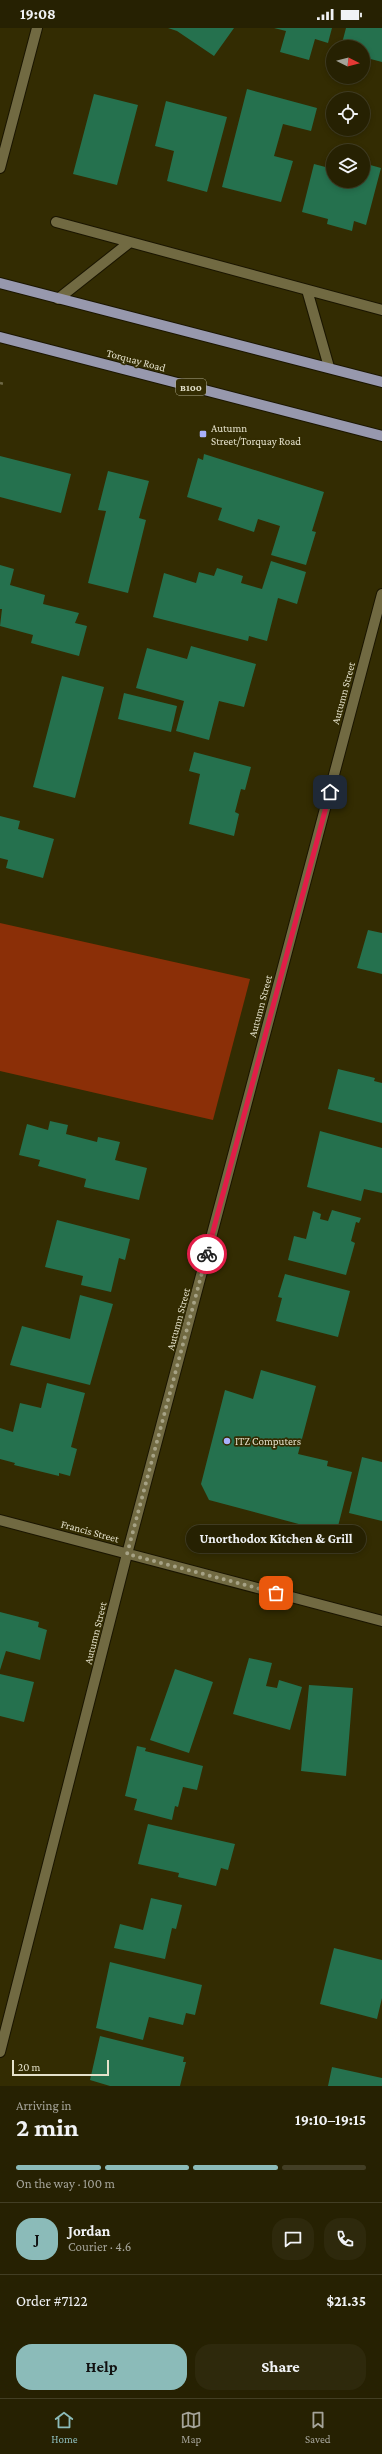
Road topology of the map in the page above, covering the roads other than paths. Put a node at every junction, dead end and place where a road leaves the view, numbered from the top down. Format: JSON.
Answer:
{"nodes":[{"id":1,"x":37,"y":28,"type":"edge"},
{"id":2,"x":0,"y":168,"type":"edge"},
{"id":3,"x":56,"y":222,"type":"dead end"},
{"id":4,"x":130,"y":242,"type":"junction"},
{"id":5,"x":0,"y":283,"type":"edge"},
{"id":6,"x":307,"y":290,"type":"junction"},
{"id":7,"x":58,"y":299,"type":"junction"},
{"id":8,"x":382,"y":310,"type":"edge"},
{"id":9,"x":0,"y":337,"type":"edge"},
{"id":10,"x":329,"y":367,"type":"junction"},
{"id":11,"x":382,"y":382,"type":"edge"},
{"id":12,"x":382,"y":436,"type":"edge"},
{"id":13,"x":382,"y":594,"type":"edge"},
{"id":14,"x":0,"y":1520,"type":"edge"},
{"id":15,"x":127,"y":1554,"type":"junction"},
{"id":16,"x":382,"y":1621,"type":"edge"},
{"id":17,"x":0,"y":2052,"type":"edge"}],
"edges":[{"from":1,"to":2,"type":"street"},
{"from":3,"to":4,"type":"street"},
{"from":4,"to":6,"type":"street"},
{"from":4,"to":7,"type":"street"},
{"from":5,"to":7,"type":"main road"},
{"from":6,"to":8,"type":"street"},
{"from":6,"to":10,"type":"street"},
{"from":7,"to":10,"type":"main road"},
{"from":9,"to":12,"type":"main road","name":"Torquay Road","number":"B100"},
{"from":10,"to":11,"type":"main road"},
{"from":13,"to":15,"type":"street","name":"Autumn Street"},
{"from":14,"to":15,"type":"street","name":"Francis Street"},
{"from":15,"to":16,"type":"street","name":"Francis Street"},
{"from":15,"to":17,"type":"street","name":"Autumn Street"}]}
